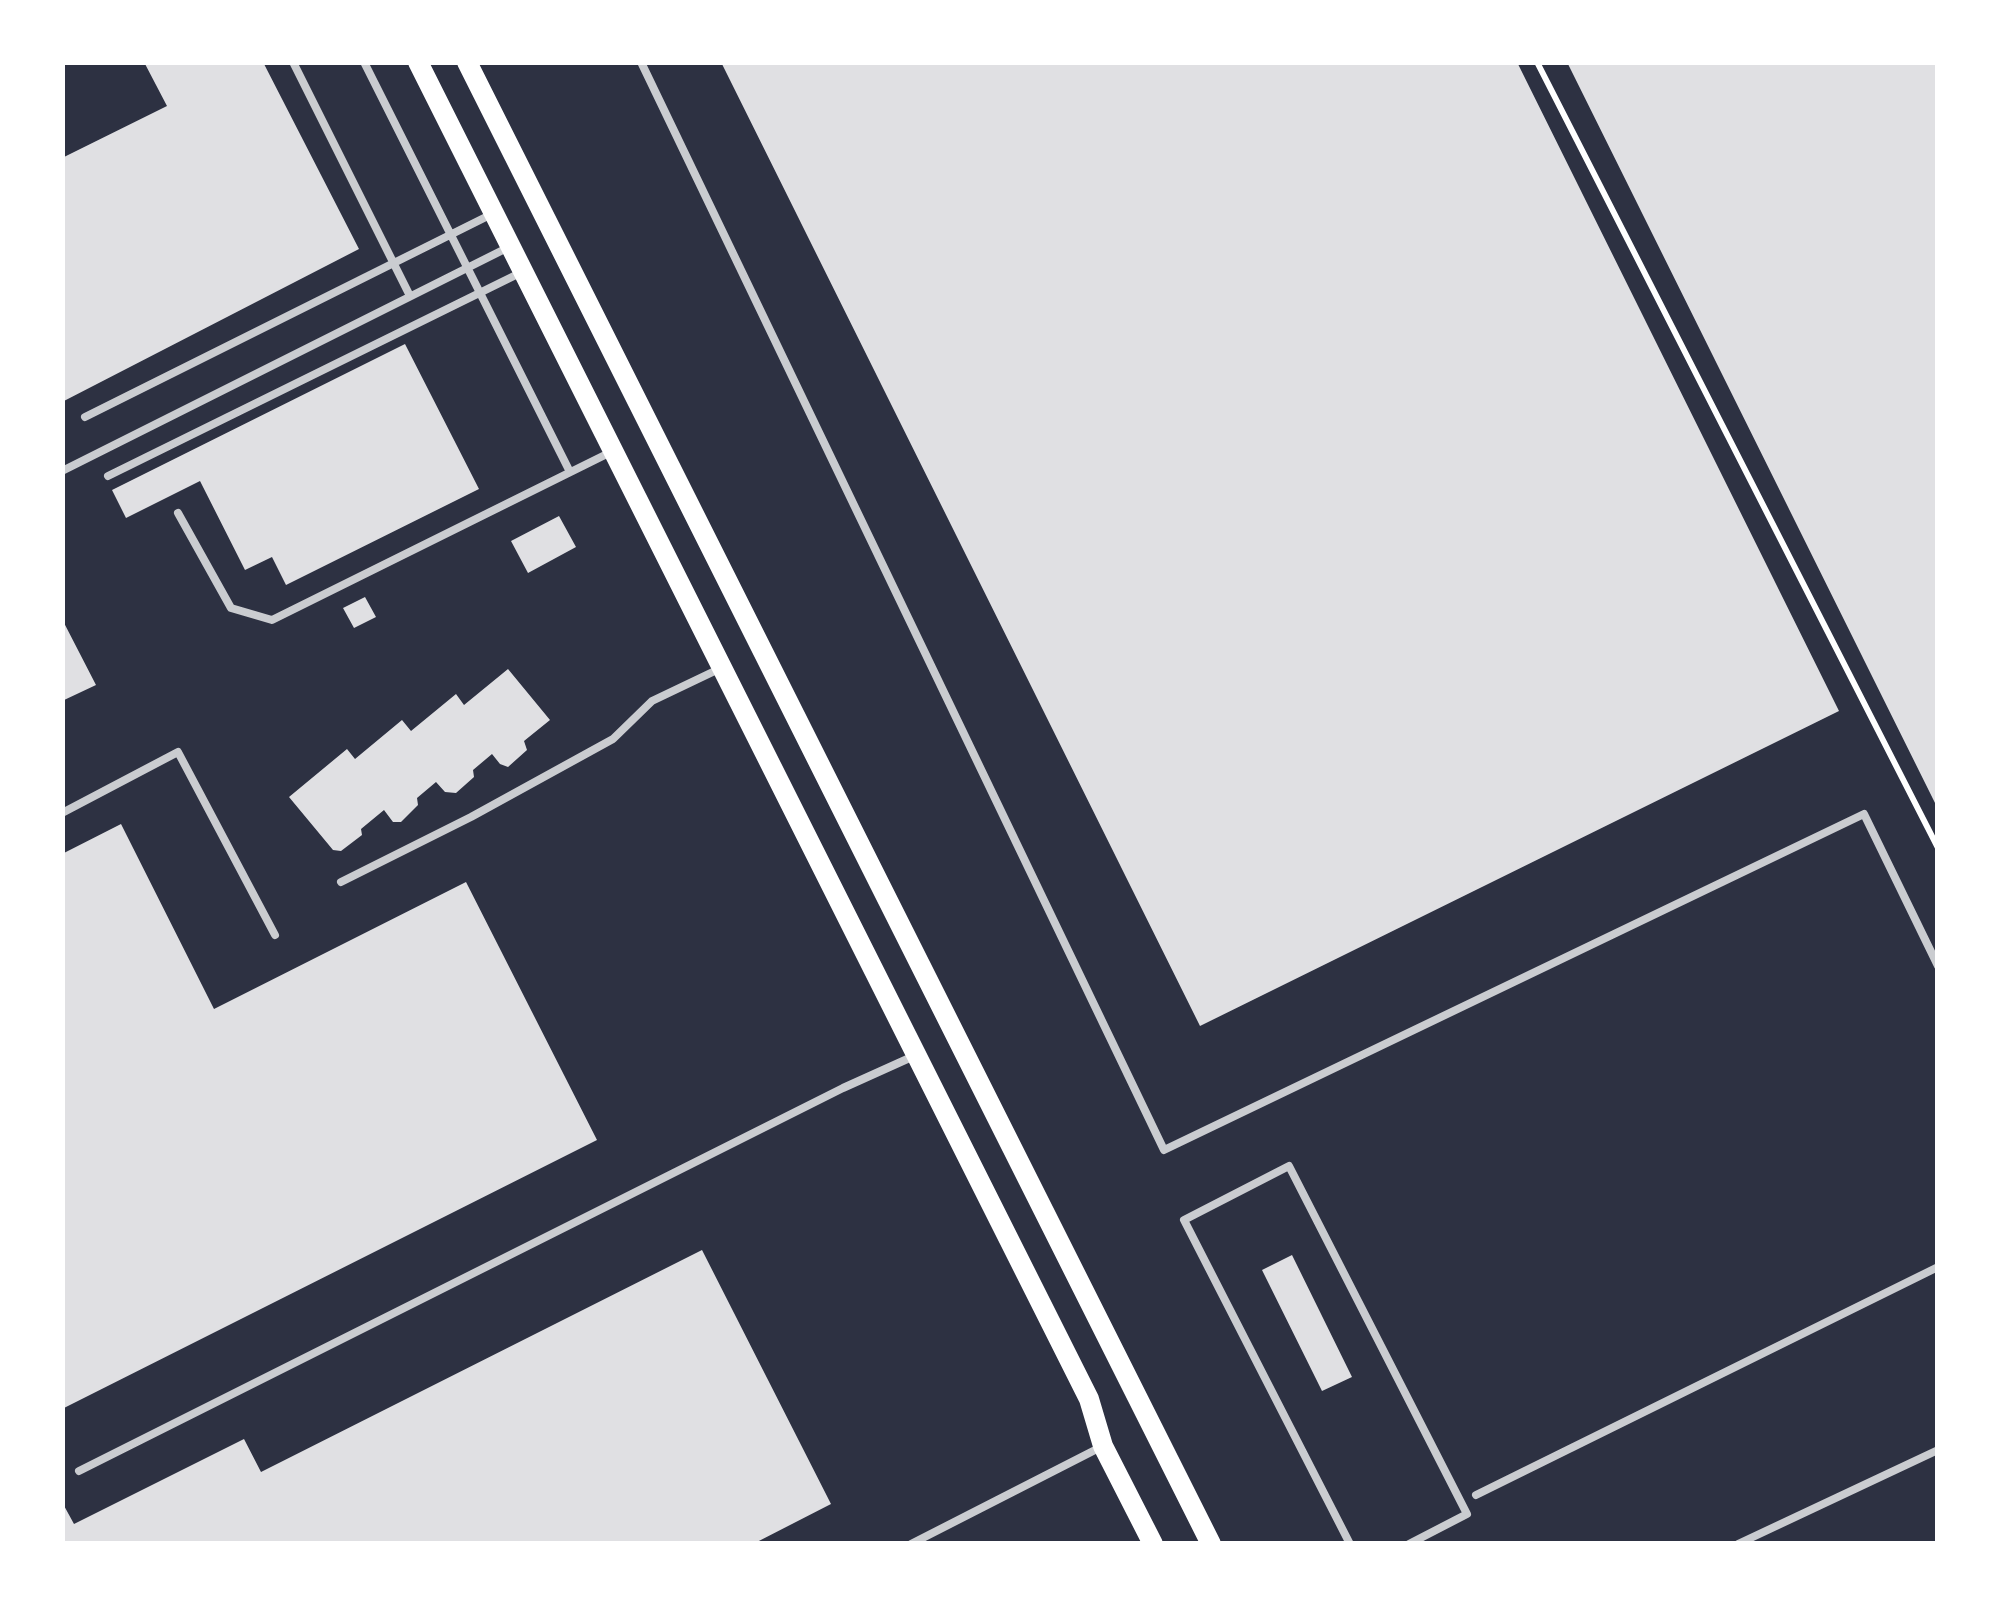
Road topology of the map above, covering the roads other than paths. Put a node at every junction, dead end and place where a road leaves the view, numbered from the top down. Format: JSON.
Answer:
{"nodes":[{"id":1,"x":292,"y":62,"type":"edge"},
{"id":2,"x":364,"y":62,"type":"edge"},
{"id":3,"x":418,"y":62,"type":"edge"},
{"id":4,"x":467,"y":62,"type":"edge"},
{"id":5,"x":641,"y":62,"type":"edge"},
{"id":6,"x":494,"y":213,"type":"junction"},
{"id":7,"x":451,"y":234,"type":"junction"},
{"id":8,"x":511,"y":246,"type":"junction"},
{"id":9,"x":394,"y":263,"type":"junction"},
{"id":10,"x":467,"y":267,"type":"junction"},
{"id":11,"x":524,"y":271,"type":"junction"},
{"id":12,"x":479,"y":291,"type":"junction"},
{"id":13,"x":410,"y":296,"type":"junction"},
{"id":14,"x":85,"y":417,"type":"dead end"},
{"id":15,"x":613,"y":452,"type":"junction"},
{"id":16,"x":62,"y":470,"type":"edge"},
{"id":17,"x":570,"y":472,"type":"junction"},
{"id":18,"x":108,"y":476,"type":"dead end"},
{"id":19,"x":178,"y":513,"type":"dead end"},
{"id":20,"x":723,"y":667,"type":"junction"},
{"id":21,"x":62,"y":813,"type":"edge"},
{"id":22,"x":341,"y":882,"type":"dead end"},
{"id":23,"x":275,"y":935,"type":"dead end"},
{"id":24,"x":1938,"y":966,"type":"edge"},
{"id":25,"x":918,"y":1054,"type":"junction"},
{"id":26,"x":1938,"y":1267,"type":"edge"},
{"id":27,"x":1103,"y":1446,"type":"junction"},
{"id":28,"x":1938,"y":1450,"type":"edge"},
{"id":29,"x":78,"y":1471,"type":"dead end"},
{"id":30,"x":1476,"y":1495,"type":"dead end"},
{"id":31,"x":1433,"y":1532,"type":"junction"},
{"id":32,"x":911,"y":1544,"type":"edge"},
{"id":33,"x":1153,"y":1544,"type":"edge"},
{"id":34,"x":1211,"y":1544,"type":"edge"},
{"id":35,"x":1350,"y":1544,"type":"edge"},
{"id":36,"x":1409,"y":1544,"type":"edge"},
{"id":37,"x":1439,"y":1544,"type":"edge"},
{"id":38,"x":1738,"y":1544,"type":"edge"}],
"edges":[{"from":1,"to":9,"type":"lane"},
{"from":2,"to":7,"type":"lane"},
{"from":3,"to":6,"type":"main road"},
{"from":4,"to":34,"type":"main road"},
{"from":5,"to":24,"type":"lane"},
{"from":6,"to":7,"type":"lane"},
{"from":6,"to":8,"type":"main road"},
{"from":7,"to":9,"type":"lane"},
{"from":7,"to":10,"type":"lane"},
{"from":8,"to":10,"type":"lane"},
{"from":8,"to":11,"type":"main road"},
{"from":9,"to":13,"type":"lane"},
{"from":9,"to":14,"type":"lane"},
{"from":10,"to":12,"type":"lane"},
{"from":10,"to":13,"type":"lane"},
{"from":11,"to":12,"type":"lane"},
{"from":11,"to":15,"type":"main road"},
{"from":12,"to":17,"type":"lane"},
{"from":12,"to":18,"type":"lane"},
{"from":13,"to":16,"type":"lane"},
{"from":15,"to":17,"type":"lane"},
{"from":15,"to":20,"type":"main road"},
{"from":17,"to":19,"type":"lane"},
{"from":20,"to":22,"type":"lane"},
{"from":20,"to":25,"type":"main road"},
{"from":21,"to":23,"type":"lane"},
{"from":25,"to":27,"type":"main road"},
{"from":25,"to":29,"type":"lane"},
{"from":26,"to":30,"type":"lane"},
{"from":27,"to":32,"type":"lane"},
{"from":27,"to":33,"type":"main road"},
{"from":28,"to":38,"type":"lane"},
{"from":31,"to":35,"type":"lane"},
{"from":31,"to":36,"type":"lane"},
{"from":31,"to":37,"type":"lane"}]}
